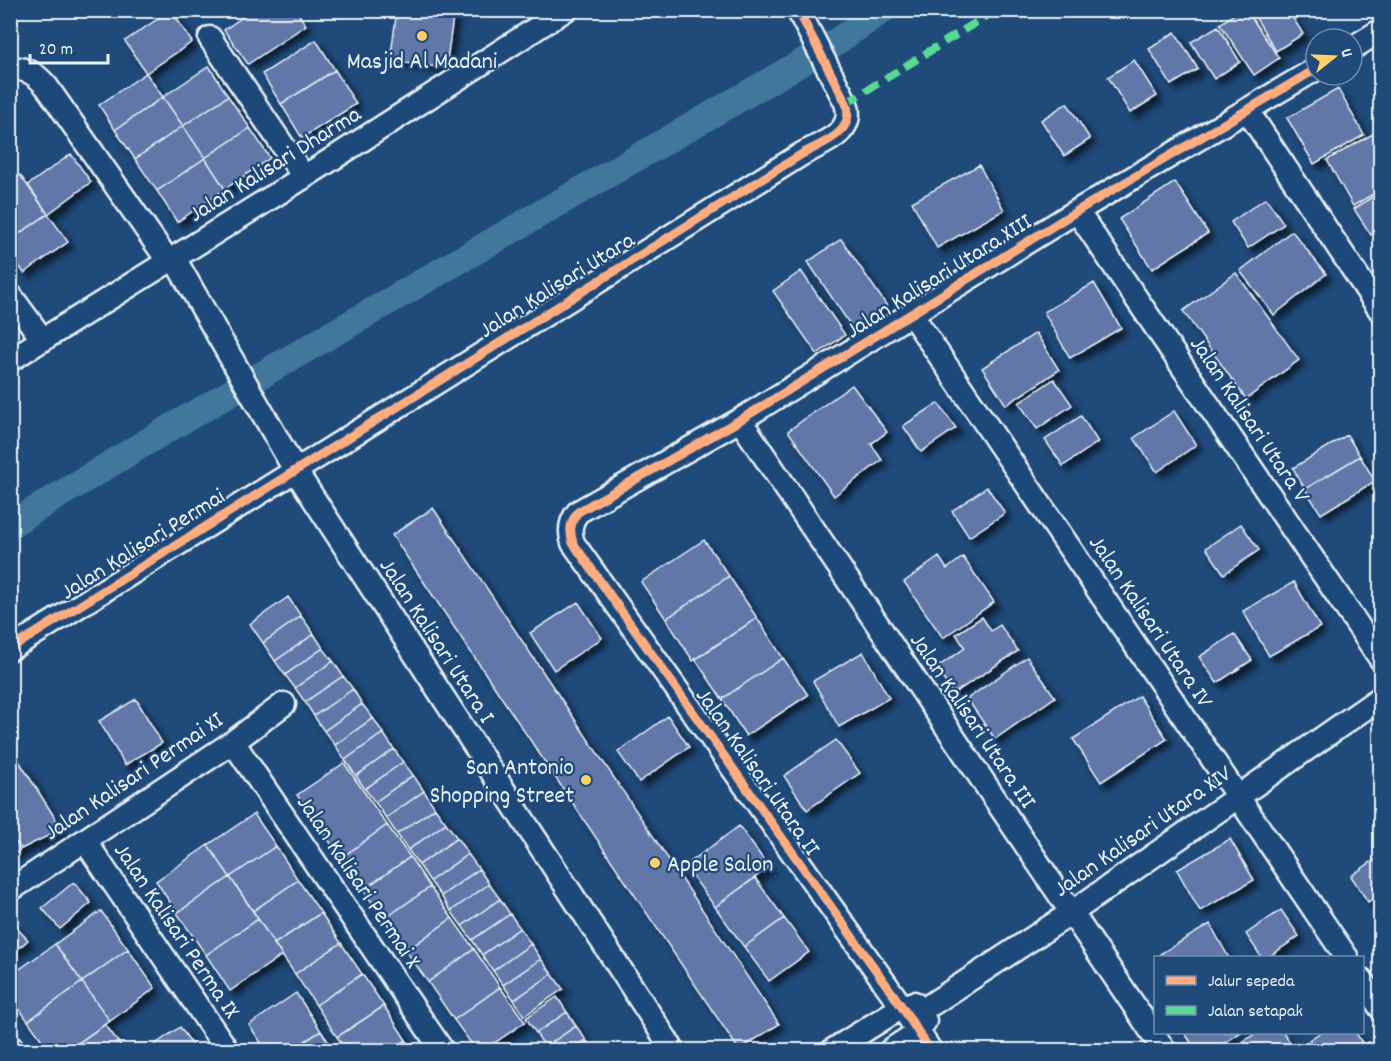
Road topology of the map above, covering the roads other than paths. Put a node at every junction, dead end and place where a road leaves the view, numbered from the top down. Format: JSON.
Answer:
{"nodes":[{"id":1,"x":565,"y":10,"type":"edge"},
{"id":2,"x":798,"y":10,"type":"edge"},
{"id":3,"x":1380,"y":31,"type":"edge"},
{"id":4,"x":210,"y":38,"type":"dead end"},
{"id":5,"x":1364,"y":41,"type":"edge"},
{"id":6,"x":10,"y":69,"type":"edge"},
{"id":7,"x":1304,"y":76,"type":"edge"},
{"id":8,"x":1247,"y":110,"type":"junction"},
{"id":9,"x":304,"y":177,"type":"junction"},
{"id":10,"x":1077,"y":211,"type":"junction"},
{"id":11,"x":171,"y":260,"type":"junction"},
{"id":12,"x":10,"y":295,"type":"edge"},
{"id":13,"x":1380,"y":310,"type":"edge"},
{"id":14,"x":912,"y":315,"type":"junction"},
{"id":15,"x":43,"y":340,"type":"junction"},
{"id":16,"x":10,"y":360,"type":"edge"},
{"id":17,"x":740,"y":420,"type":"junction"},
{"id":18,"x":292,"y":465,"type":"junction"},
{"id":19,"x":578,"y":512,"type":"joint"},
{"id":20,"x":10,"y":649,"type":"edge"},
{"id":21,"x":1380,"y":658,"type":"edge"},
{"id":22,"x":1380,"y":698,"type":"edge"},
{"id":23,"x":284,"y":704,"type":"dead end"},
{"id":24,"x":233,"y":742,"type":"junction"},
{"id":25,"x":1238,"y":797,"type":"junction"},
{"id":26,"x":85,"y":840,"type":"junction"},
{"id":27,"x":10,"y":890,"type":"edge"},
{"id":28,"x":1071,"y":913,"type":"junction"},
{"id":29,"x":1346,"y":956,"type":"edge"},
{"id":30,"x":1364,"y":983,"type":"edge"},
{"id":31,"x":932,"y":1004,"type":"junction"},
{"id":32,"x":902,"y":1007,"type":"junction"},
{"id":33,"x":1380,"y":1007,"type":"edge"},
{"id":34,"x":918,"y":1032,"type":"junction"},
{"id":35,"x":10,"y":1046,"type":"edge"},
{"id":36,"x":14,"y":1050,"type":"edge"},
{"id":37,"x":227,"y":1050,"type":"edge"},
{"id":38,"x":442,"y":1050,"type":"edge"},
{"id":39,"x":673,"y":1050,"type":"edge"},
{"id":40,"x":833,"y":1050,"type":"edge"},
{"id":41,"x":891,"y":1050,"type":"edge"},
{"id":42,"x":930,"y":1050,"type":"edge"},
{"id":43,"x":1164,"y":1050,"type":"edge"}],
"edges":[{"from":1,"to":9,"type":"street","name":"Jalan Kalisari Dharma"},
{"from":2,"to":18,"type":"street","name":"Jalan Kalisari Utara"},
{"from":3,"to":5,"type":"street"},
{"from":4,"to":9,"type":"street"},
{"from":6,"to":11,"type":"street","name":"Jalan Kalisari Utara I"},
{"from":7,"to":8,"type":"street","name":"Jalan Kalisari Utara XIII"},
{"from":8,"to":10,"type":"street","name":"Jalan Kalisari Utara XIII"},
{"from":8,"to":13,"type":"street"},
{"from":9,"to":11,"type":"street","name":"Jalan Kalisari Dharma"},
{"from":10,"to":14,"type":"street","name":"Jalan Kalisari Utara XIII"},
{"from":10,"to":21,"type":"street","name":"Jalan Kalisari Utara V"},
{"from":11,"to":15,"type":"street","name":"Jalan Kalisari Dharma"},
{"from":11,"to":18,"type":"street","name":"Jalan Kalisari Utara I"},
{"from":12,"to":15,"type":"street"},
{"from":14,"to":17,"type":"street","name":"Jalan Kalisari Utara XIII"},
{"from":14,"to":25,"type":"street","name":"Jalan Kalisari Utara IV"},
{"from":15,"to":16,"type":"street","name":"Jalan Kalisari Dharma"},
{"from":17,"to":19,"type":"street","name":"Jalan Kalisari Utara XIII"},
{"from":17,"to":28,"type":"street","name":"Jalan Kalisari Utara III"},
{"from":18,"to":20,"type":"street","name":"Jalan Kalisari Permai"},
{"from":18,"to":39,"type":"street","name":"Jalan Kalisari Utara I"},
{"from":19,"to":32,"type":"street","name":"Jalan Kalisari Utara II"},
{"from":22,"to":25,"type":"street","name":"Jalan Kalisari Utara XIV"},
{"from":23,"to":24,"type":"street","name":"Jalan Kalisari Permai XI"},
{"from":24,"to":26,"type":"street","name":"Jalan Kalisari Permai XI"},
{"from":24,"to":38,"type":"street","name":"Jalan Kalisari Permai X"},
{"from":25,"to":28,"type":"street","name":"Jalan Kalisari Utara XIV"},
{"from":25,"to":29,"type":"street","name":"Jalan Kalisari Utara IV"},
{"from":26,"to":27,"type":"street","name":"Jalan Kalisari Permai XI"},
{"from":26,"to":37,"type":"street","name":"Jalan Kalisari Perma IX"},
{"from":28,"to":31,"type":"street","name":"Jalan Kalisari Utara XIV"},
{"from":28,"to":43,"type":"street","name":"Jalan Kalisari Utara III"},
{"from":30,"to":33,"type":"street"},
{"from":31,"to":32,"type":"street","name":"Jalan Kalisari Utara XIV"},
{"from":31,"to":34,"type":"street"},
{"from":32,"to":34,"type":"street","name":"Jalan Kalisari Utara II"},
{"from":32,"to":40,"type":"street","name":"Jalan Kalisari Utara XIV"},
{"from":34,"to":41,"type":"street"},
{"from":34,"to":42,"type":"street","name":"Jalan Kalisari Utara II"},
{"from":35,"to":36,"type":"street"}]}
